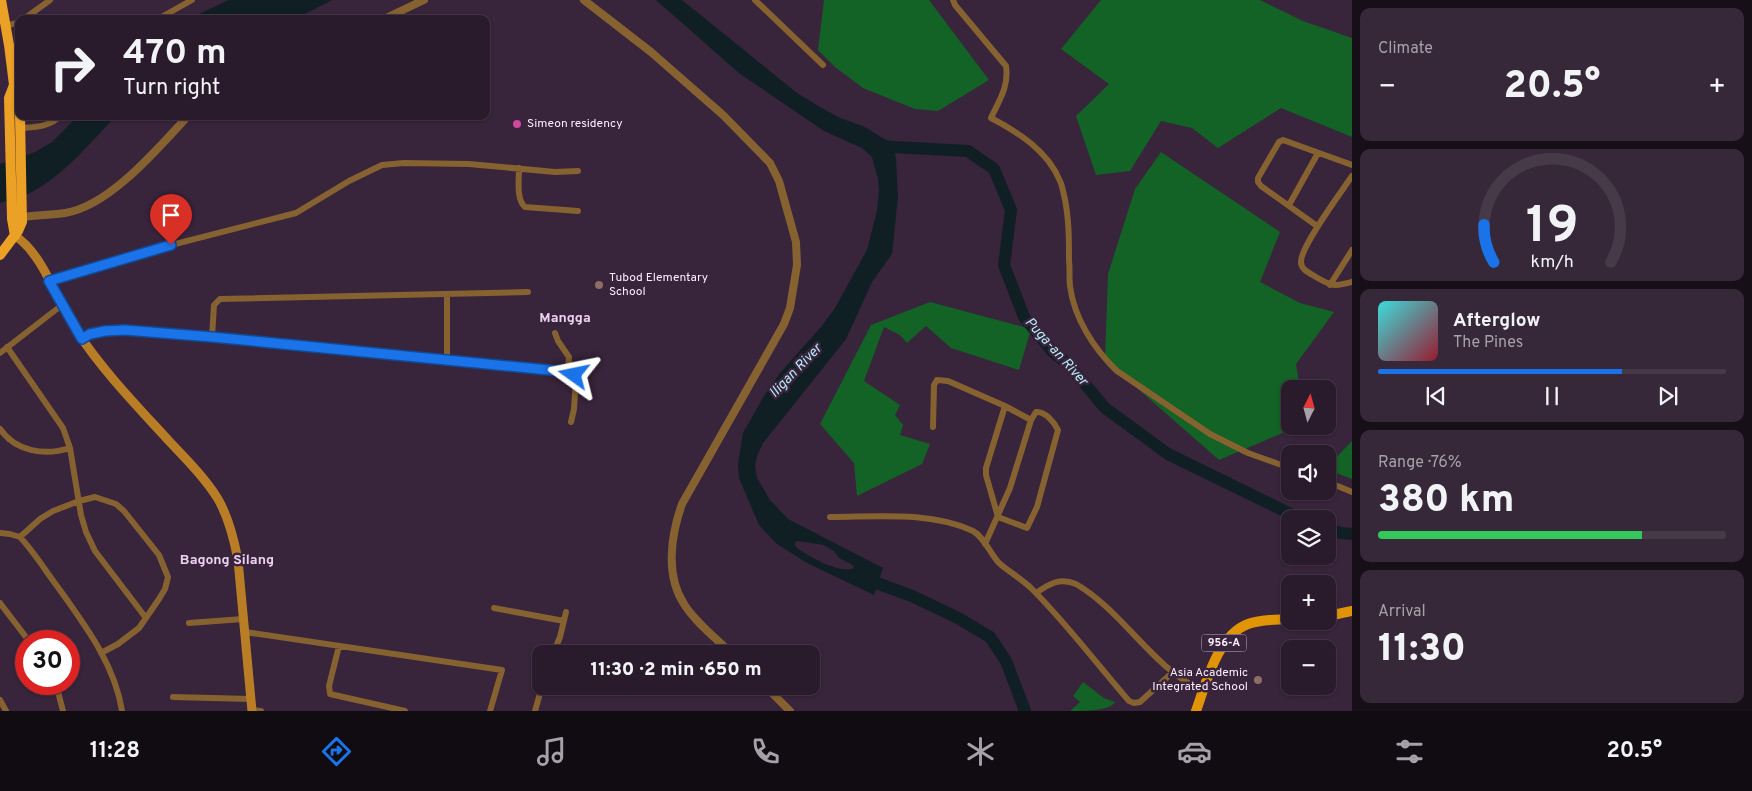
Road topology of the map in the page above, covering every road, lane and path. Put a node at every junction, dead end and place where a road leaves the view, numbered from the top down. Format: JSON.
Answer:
{"nodes":[{"id":1,"x":2,"y":0,"type":"edge"},
{"id":2,"x":50,"y":0,"type":"edge"},
{"id":3,"x":192,"y":0,"type":"edge"},
{"id":4,"x":424,"y":0,"type":"edge"},
{"id":5,"x":584,"y":0,"type":"edge"},
{"id":6,"x":756,"y":0,"type":"edge"},
{"id":7,"x":953,"y":0,"type":"edge"},
{"id":8,"x":29,"y":15,"type":"edge"},
{"id":9,"x":165,"y":15,"type":"edge"},
{"id":10,"x":392,"y":15,"type":"edge"},
{"id":11,"x":15,"y":23,"type":"edge"},
{"id":12,"x":6,"y":26,"type":"junction"},
{"id":13,"x":823,"y":66,"type":"dead end"},
{"id":14,"x":14,"y":85,"type":"joint"},
{"id":15,"x":19,"y":120,"type":"edge"},
{"id":16,"x":56,"y":120,"type":"edge"},
{"id":17,"x":184,"y":120,"type":"edge"},
{"id":18,"x":17,"y":131,"type":"junction"},
{"id":19,"x":1318,"y":153,"type":"junction"},
{"id":20,"x":1352,"y":166,"type":"edge"},
{"id":21,"x":519,"y":168,"type":"junction"},
{"id":22,"x":578,"y":171,"type":"dead end"},
{"id":23,"x":1352,"y":176,"type":"edge"},
{"id":24,"x":1289,"y":205,"type":"junction"},
{"id":25,"x":578,"y":211,"type":"dead end"},
{"id":26,"x":22,"y":212,"type":"junction"},
{"id":27,"x":1317,"y":226,"type":"junction"},
{"id":28,"x":15,"y":236,"type":"junction"},
{"id":29,"x":1352,"y":250,"type":"edge"},
{"id":30,"x":0,"y":255,"type":"edge"},
{"id":31,"x":49,"y":281,"type":"junction"},
{"id":32,"x":1352,"y":282,"type":"edge"},
{"id":33,"x":1330,"y":285,"type":"junction"},
{"id":34,"x":528,"y":292,"type":"dead end"},
{"id":35,"x":447,"y":294,"type":"junction"},
{"id":36,"x":62,"y":305,"type":"junction"},
{"id":37,"x":555,"y":333,"type":"dead end"},
{"id":38,"x":212,"y":337,"type":"junction"},
{"id":39,"x":82,"y":339,"type":"junction"},
{"id":40,"x":7,"y":347,"type":"junction"},
{"id":41,"x":0,"y":353,"type":"edge"},
{"id":42,"x":446,"y":360,"type":"junction"},
{"id":43,"x":568,"y":372,"type":"junction"},
{"id":44,"x":1005,"y":406,"type":"junction"},
{"id":45,"x":1031,"y":420,"type":"junction"},
{"id":46,"x":571,"y":422,"type":"dead end"},
{"id":47,"x":933,"y":427,"type":"dead end"},
{"id":48,"x":0,"y":429,"type":"edge"},
{"id":49,"x":70,"y":448,"type":"junction"},
{"id":50,"x":1281,"y":465,"type":"edge"},
{"id":51,"x":1336,"y":485,"type":"edge"},
{"id":52,"x":1352,"y":492,"type":"edge"},
{"id":53,"x":79,"y":501,"type":"junction"},
{"id":54,"x":830,"y":517,"type":"dead end"},
{"id":55,"x":998,"y":517,"type":"junction"},
{"id":56,"x":0,"y":533,"type":"edge"},
{"id":57,"x":20,"y":537,"type":"junction"},
{"id":58,"x":985,"y":544,"type":"junction"},
{"id":59,"x":1036,"y":593,"type":"junction"},
{"id":60,"x":0,"y":604,"type":"edge"},
{"id":61,"x":494,"y":608,"type":"dead end"},
{"id":62,"x":1352,"y":611,"type":"edge"},
{"id":63,"x":566,"y":612,"type":"dead end"},
{"id":64,"x":1336,"y":614,"type":"edge"},
{"id":65,"x":146,"y":618,"type":"junction"},
{"id":66,"x":244,"y":619,"type":"junction"},
{"id":67,"x":1281,"y":620,"type":"edge"},
{"id":68,"x":564,"y":621,"type":"junction"},
{"id":69,"x":188,"y":623,"type":"dead end"},
{"id":70,"x":20,"y":630,"type":"edge"},
{"id":71,"x":244,"y":632,"type":"junction"},
{"id":72,"x":556,"y":645,"type":"edge"},
{"id":73,"x":723,"y":645,"type":"edge"},
{"id":74,"x":339,"y":646,"type":"junction"},
{"id":75,"x":102,"y":653,"type":"junction"},
{"id":76,"x":1173,"y":672,"type":"junction"},
{"id":77,"x":1203,"y":691,"type":"junction"},
{"id":78,"x":59,"y":695,"type":"edge"},
{"id":79,"x":539,"y":695,"type":"edge"},
{"id":80,"x":774,"y":695,"type":"edge"},
{"id":81,"x":173,"y":697,"type":"dead end"},
{"id":82,"x":250,"y":699,"type":"junction"},
{"id":83,"x":0,"y":700,"type":"edge"},
{"id":84,"x":255,"y":710,"type":"edge"},
{"id":85,"x":6,"y":711,"type":"edge"},
{"id":86,"x":63,"y":711,"type":"edge"},
{"id":87,"x":122,"y":711,"type":"edge"},
{"id":88,"x":405,"y":711,"type":"edge"},
{"id":89,"x":490,"y":711,"type":"edge"},
{"id":90,"x":535,"y":711,"type":"edge"},
{"id":91,"x":790,"y":711,"type":"edge"},
{"id":92,"x":1196,"y":711,"type":"edge"}],
"edges":[{"from":1,"to":12,"type":"highway"},
{"from":2,"to":8,"type":"street"},
{"from":3,"to":9,"type":"street"},
{"from":4,"to":10,"type":"street"},
{"from":5,"to":73,"type":"street"},
{"from":6,"to":13,"type":"street"},
{"from":7,"to":50,"type":"street"},
{"from":11,"to":12,"type":"street"},
{"from":12,"to":14,"type":"highway"},
{"from":14,"to":18,"type":"highway"},
{"from":15,"to":18,"type":"highway"},
{"from":16,"to":18,"type":"street"},
{"from":17,"to":26,"type":"street"},
{"from":18,"to":26,"type":"highway"},
{"from":18,"to":28,"type":"highway"},
{"from":19,"to":20,"type":"street"},
{"from":19,"to":24,"type":"street"},
{"from":19,"to":24,"type":"street"},
{"from":21,"to":22,"type":"street"},
{"from":21,"to":25,"type":"street"},
{"from":21,"to":31,"type":"street"},
{"from":23,"to":27,"type":"street"},
{"from":24,"to":27,"type":"street"},
{"from":26,"to":28,"type":"highway"},
{"from":27,"to":33,"type":"street"},
{"from":28,"to":30,"type":"highway"},
{"from":28,"to":31,"type":"main road"},
{"from":29,"to":33,"type":"street"},
{"from":31,"to":36,"type":"main road"},
{"from":32,"to":33,"type":"street"},
{"from":34,"to":35,"type":"street"},
{"from":35,"to":38,"type":"street"},
{"from":35,"to":42,"type":"street"},
{"from":36,"to":39,"type":"main road"},
{"from":36,"to":40,"type":"street"},
{"from":37,"to":43,"type":"street"},
{"from":38,"to":39,"type":"street"},
{"from":38,"to":42,"type":"street"},
{"from":39,"to":66,"type":"main road"},
{"from":40,"to":41,"type":"street"},
{"from":40,"to":49,"type":"street"},
{"from":42,"to":43,"type":"street"},
{"from":43,"to":46,"type":"street"},
{"from":44,"to":45,"type":"street"},
{"from":44,"to":47,"type":"street"},
{"from":44,"to":55,"type":"street"},
{"from":45,"to":55,"type":"street"},
{"from":45,"to":55,"type":"street"},
{"from":48,"to":49,"type":"street"},
{"from":49,"to":53,"type":"street"},
{"from":51,"to":52,"type":"street"},
{"from":53,"to":57,"type":"street"},
{"from":53,"to":65,"type":"street"},
{"from":53,"to":65,"type":"street"},
{"from":54,"to":58,"type":"street"},
{"from":55,"to":58,"type":"street"},
{"from":56,"to":57,"type":"street"},
{"from":57,"to":75,"type":"street"},
{"from":58,"to":59,"type":"street"},
{"from":59,"to":76,"type":"street"},
{"from":59,"to":76,"type":"street"},
{"from":60,"to":70,"type":"street"},
{"from":61,"to":68,"type":"street"},
{"from":62,"to":64,"type":"main road"},
{"from":63,"to":68,"type":"street"},
{"from":65,"to":75,"type":"street"},
{"from":66,"to":69,"type":"street"},
{"from":66,"to":71,"type":"main road"},
{"from":67,"to":77,"type":"main road","number":"956-A"},
{"from":68,"to":72,"type":"street"},
{"from":71,"to":74,"type":"street"},
{"from":71,"to":82,"type":"main road"},
{"from":74,"to":88,"type":"street"},
{"from":74,"to":89,"type":"street"},
{"from":75,"to":87,"type":"street"},
{"from":76,"to":77,"type":"street"},
{"from":77,"to":92,"type":"main road","number":"956-A"},
{"from":78,"to":86,"type":"street"},
{"from":79,"to":90,"type":"street"},
{"from":80,"to":91,"type":"street"},
{"from":81,"to":82,"type":"street"},
{"from":82,"to":84,"type":"main road"},
{"from":83,"to":85,"type":"street"}]}
